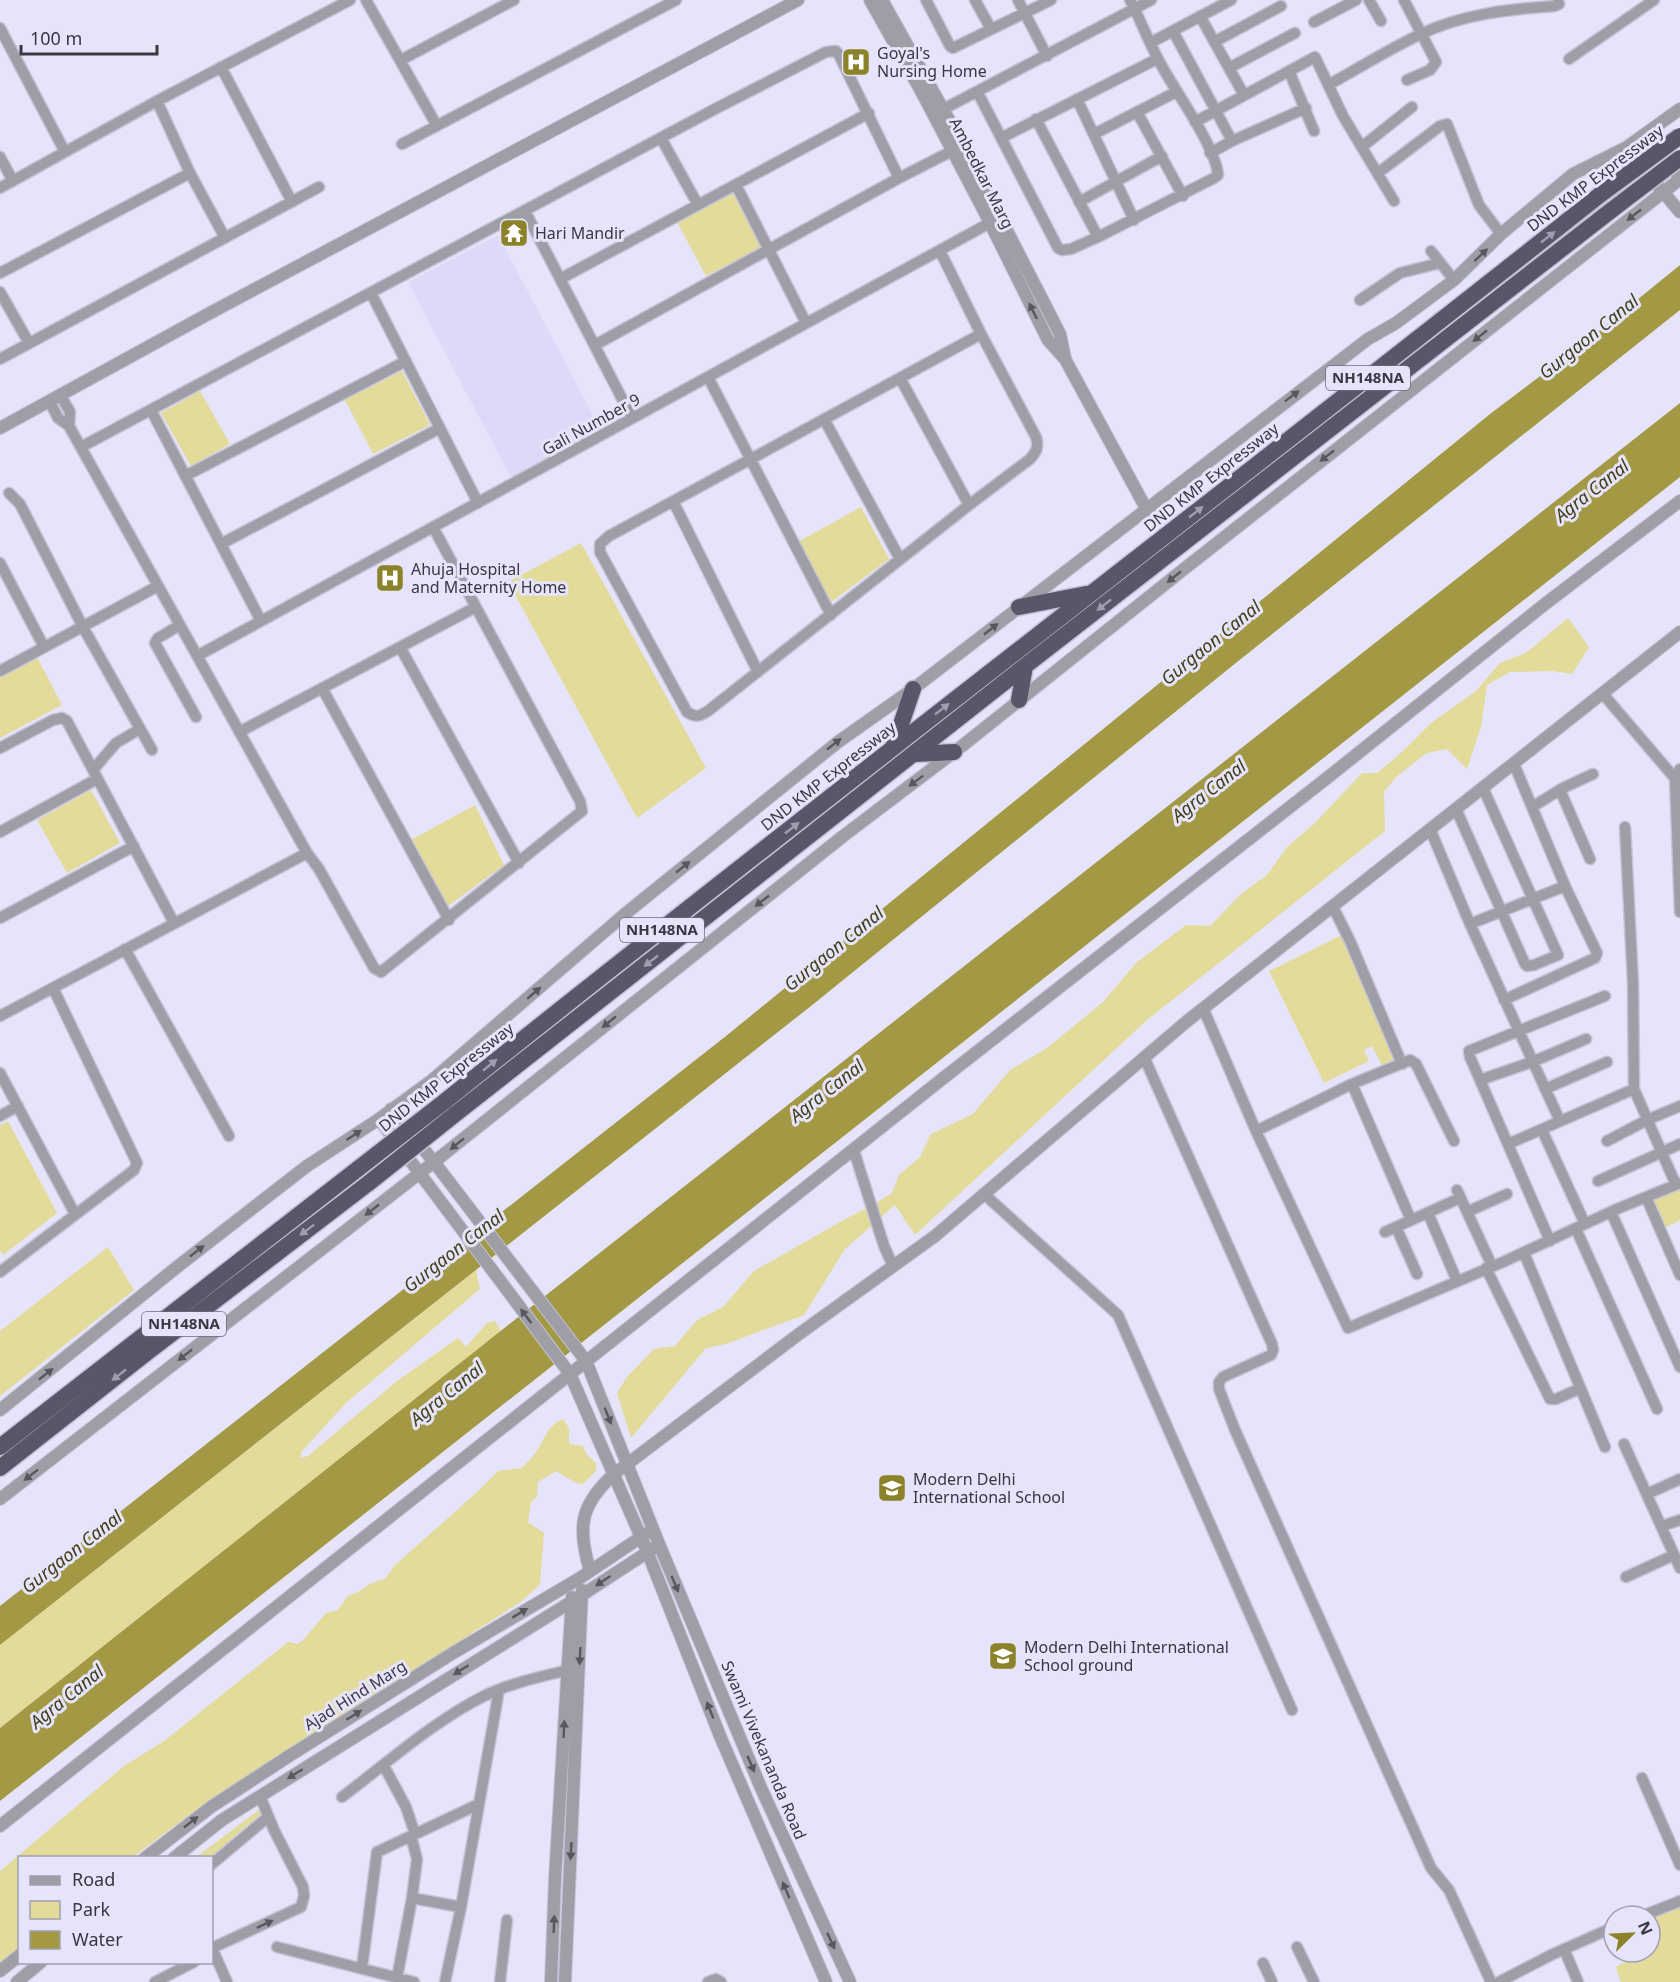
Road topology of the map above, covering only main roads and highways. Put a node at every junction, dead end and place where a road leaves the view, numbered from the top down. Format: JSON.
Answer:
{"nodes":[{"id":1,"x":1680,"y":136,"type":"edge"},
{"id":2,"x":1680,"y":158,"type":"edge"},
{"id":3,"x":1091,"y":593,"type":"junction"},
{"id":4,"x":1019,"y":607,"type":"road end"},
{"id":5,"x":1025,"y":666,"type":"junction"},
{"id":6,"x":913,"y":689,"type":"road end"},
{"id":7,"x":1019,"y":700,"type":"road end"},
{"id":8,"x":954,"y":752,"type":"road end"},
{"id":9,"x":886,"y":754,"type":"junction"},
{"id":10,"x":915,"y":754,"type":"junction"},
{"id":11,"x":364,"y":1175,"type":"junction"},
{"id":12,"x":0,"y":1447,"type":"edge"},
{"id":13,"x":0,"y":1468,"type":"edge"}],
"edges":[{"from":3,"to":1,"type":"highway","name":"DND KMP Expressway","number":"NH148NA","one_way":true,"bridge":true},
{"from":2,"to":5,"type":"highway","name":"DND KMP Expressway","number":"NH148NA","one_way":true,"bridge":true},
{"from":3,"to":4,"type":"highway"},
{"from":9,"to":3,"type":"highway","name":"DND KMP Expressway","number":"NH148NA","one_way":true},
{"from":5,"to":7,"type":"highway"},
{"from":5,"to":10,"type":"highway","name":"DND KMP Expressway","number":"NH148NA"},
{"from":6,"to":9,"type":"highway"},
{"from":8,"to":10,"type":"highway"},
{"from":11,"to":9,"type":"highway","name":"DND KMP Expressway","number":"NH148NA","one_way":true,"bridge":true},
{"from":10,"to":11,"type":"highway","name":"DND KMP Expressway","number":"NH148NA","one_way":true,"bridge":true},
{"from":11,"to":12,"type":"highway","name":"DND KMP Expressway","number":"NH148NA"},
{"from":11,"to":13,"type":"highway","name":"DND KMP Expressway","number":"NH148NA","one_way":true}]}
